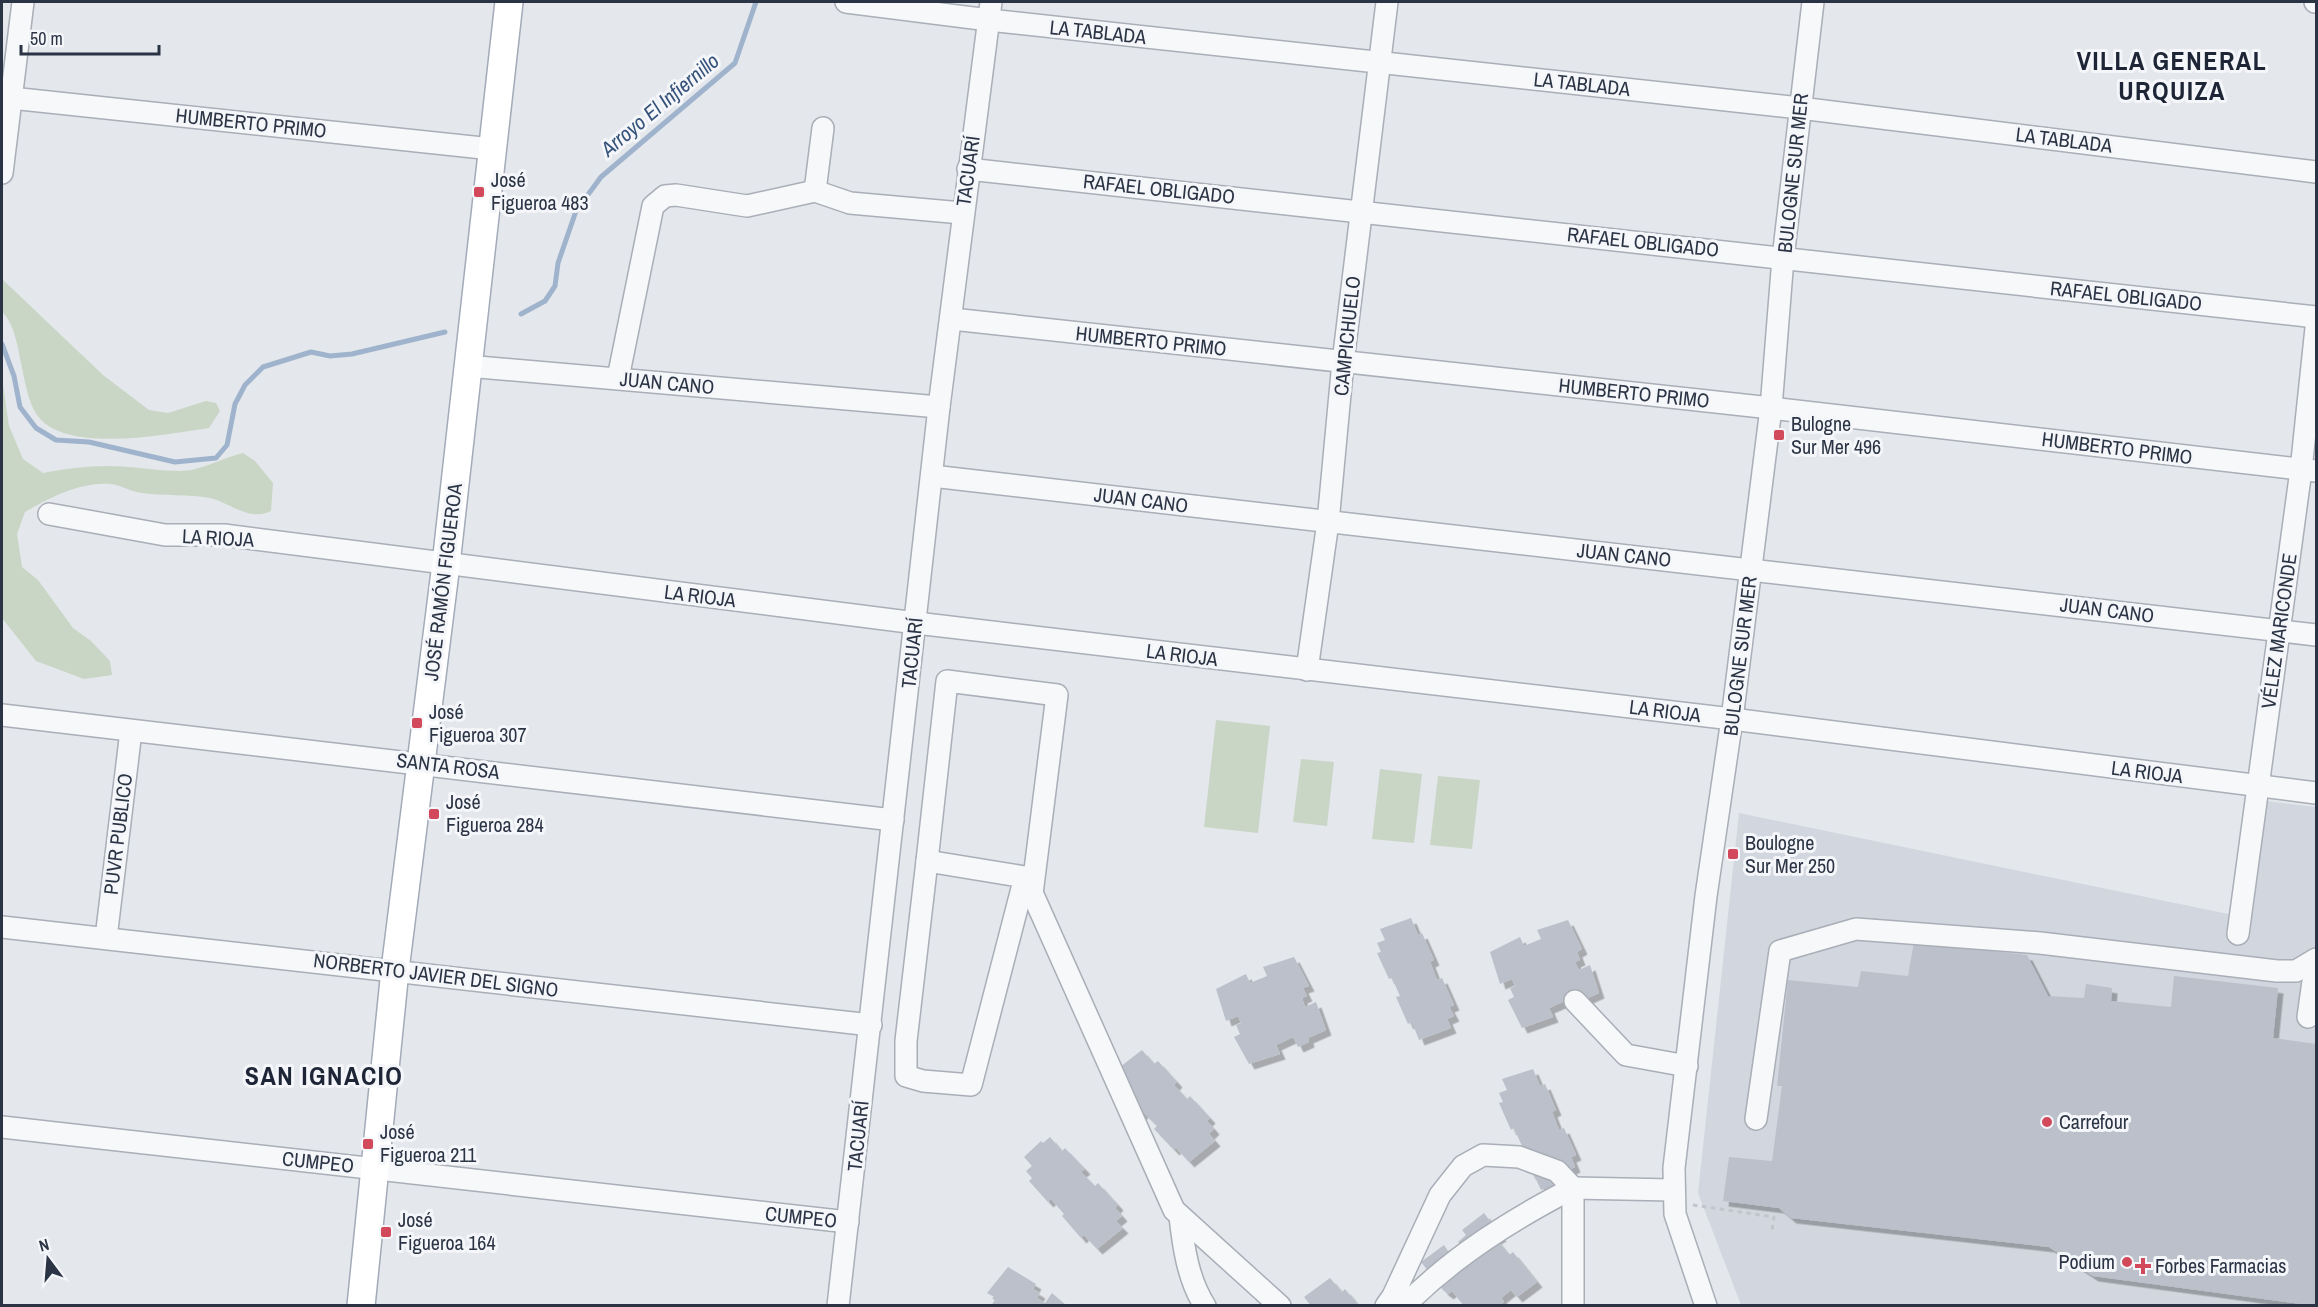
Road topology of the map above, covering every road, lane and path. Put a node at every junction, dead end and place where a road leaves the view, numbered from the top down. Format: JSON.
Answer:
{"nodes":[{"id":1,"x":22,"y":2,"type":"edge"},
{"id":2,"x":509,"y":2,"type":"edge"},
{"id":3,"x":846,"y":2,"type":"edge"},
{"id":4,"x":1388,"y":2,"type":"edge"},
{"id":5,"x":1813,"y":2,"type":"edge"},
{"id":6,"x":990,"y":11,"type":"edge"},
{"id":7,"x":1380,"y":62,"type":"junction"},
{"id":8,"x":11,"y":98,"type":"junction"},
{"id":9,"x":1800,"y":108,"type":"junction"},
{"id":10,"x":823,"y":128,"type":"dead end"},
{"id":11,"x":492,"y":149,"type":"junction"},
{"id":12,"x":968,"y":169,"type":"junction"},
{"id":13,"x":2316,"y":172,"type":"edge"},
{"id":14,"x":2,"y":173,"type":"edge"},
{"id":15,"x":815,"y":191,"type":"junction"},
{"id":16,"x":1362,"y":211,"type":"junction"},
{"id":17,"x":962,"y":213,"type":"junction"},
{"id":18,"x":1783,"y":258,"type":"junction"},
{"id":19,"x":2316,"y":317,"type":"edge"},
{"id":20,"x":952,"y":319,"type":"junction"},
{"id":21,"x":2316,"y":328,"type":"edge"},
{"id":22,"x":1343,"y":362,"type":"junction"},
{"id":23,"x":467,"y":366,"type":"junction"},
{"id":24,"x":618,"y":378,"type":"junction"},
{"id":25,"x":939,"y":407,"type":"junction"},
{"id":26,"x":1771,"y":408,"type":"junction"},
{"id":27,"x":2308,"y":471,"type":"edge"},
{"id":28,"x":932,"y":476,"type":"junction"},
{"id":29,"x":49,"y":514,"type":"dead end"},
{"id":30,"x":1328,"y":522,"type":"junction"},
{"id":31,"x":446,"y":564,"type":"junction"},
{"id":32,"x":1751,"y":569,"type":"junction"},
{"id":33,"x":916,"y":623,"type":"junction"},
{"id":34,"x":2278,"y":630,"type":"junction"},
{"id":35,"x":2316,"y":635,"type":"edge"},
{"id":36,"x":1307,"y":670,"type":"junction"},
{"id":37,"x":2,"y":715,"type":"edge"},
{"id":38,"x":1732,"y":719,"type":"junction"},
{"id":39,"x":131,"y":731,"type":"junction"},
{"id":40,"x":421,"y":763,"type":"junction"},
{"id":41,"x":2259,"y":786,"type":"junction"},
{"id":42,"x":2316,"y":793,"type":"edge"},
{"id":43,"x":893,"y":820,"type":"junction"},
{"id":44,"x":927,"y":861,"type":"junction"},
{"id":45,"x":1029,"y":886,"type":"junction"},
{"id":46,"x":2,"y":927,"type":"edge"},
{"id":47,"x":2238,"y":933,"type":"dead end"},
{"id":48,"x":106,"y":938,"type":"junction"},
{"id":49,"x":2316,"y":959,"type":"edge"},
{"id":50,"x":395,"y":970,"type":"junction"},
{"id":51,"x":1575,"y":1001,"type":"dead end"},
{"id":52,"x":2308,"y":1017,"type":"dead end"},
{"id":53,"x":871,"y":1025,"type":"junction"},
{"id":54,"x":1687,"y":1066,"type":"junction"},
{"id":55,"x":1756,"y":1119,"type":"dead end"},
{"id":56,"x":2,"y":1127,"type":"edge"},
{"id":57,"x":376,"y":1168,"type":"junction"},
{"id":58,"x":1573,"y":1188,"type":"junction"},
{"id":59,"x":1673,"y":1196,"type":"junction"},
{"id":60,"x":1180,"y":1216,"type":"junction"},
{"id":61,"x":848,"y":1222,"type":"junction"},
{"id":62,"x":1772,"y":1230,"type":"dead end"},
{"id":63,"x":1201,"y":1303,"type":"edge"},
{"id":64,"x":361,"y":1305,"type":"edge"},
{"id":65,"x":837,"y":1305,"type":"edge"},
{"id":66,"x":1280,"y":1305,"type":"edge"},
{"id":67,"x":1386,"y":1305,"type":"edge"},
{"id":68,"x":1404,"y":1305,"type":"edge"},
{"id":69,"x":1573,"y":1305,"type":"edge"},
{"id":70,"x":1706,"y":1305,"type":"edge"}],
"edges":[{"from":1,"to":8,"type":"street"},
{"from":2,"to":11,"type":"main road","name":"JOSÉ RAMÓN FIGUEROA"},
{"from":3,"to":6,"type":"street","name":"LA TABLADA"},
{"from":4,"to":7,"type":"street","name":"CAMPICHUELO"},
{"from":5,"to":9,"type":"street","name":"BULOGNE SUR MER"},
{"from":6,"to":7,"type":"street","name":"LA TABLADA"},
{"from":6,"to":12,"type":"street","name":"TACUARÍ"},
{"from":7,"to":9,"type":"street","name":"LA TABLADA"},
{"from":7,"to":16,"type":"street","name":"CAMPICHUELO"},
{"from":8,"to":11,"type":"street","name":"HUMBERTO PRIMO"},
{"from":8,"to":14,"type":"street"},
{"from":9,"to":13,"type":"street","name":"LA TABLADA"},
{"from":9,"to":18,"type":"street","name":"BULOGNE SUR MER"},
{"from":10,"to":15,"type":"street"},
{"from":11,"to":23,"type":"main road","name":"JOSÉ RAMÓN FIGUEROA"},
{"from":12,"to":16,"type":"street","name":"RAFAEL OBLIGADO"},
{"from":12,"to":17,"type":"street","name":"TACUARÍ"},
{"from":15,"to":17,"type":"street"},
{"from":15,"to":24,"type":"street"},
{"from":16,"to":18,"type":"street","name":"RAFAEL OBLIGADO"},
{"from":16,"to":22,"type":"street","name":"CAMPICHUELO"},
{"from":17,"to":20,"type":"street","name":"TACUARÍ"},
{"from":18,"to":19,"type":"street","name":"RAFAEL OBLIGADO"},
{"from":18,"to":26,"type":"street","name":"BULOGNE SUR MER"},
{"from":20,"to":22,"type":"street","name":"HUMBERTO PRIMO"},
{"from":20,"to":25,"type":"street","name":"TACUARÍ"},
{"from":21,"to":27,"type":"street","name":"VÉLEZ MARICONDE"},
{"from":22,"to":26,"type":"street","name":"HUMBERTO PRIMO"},
{"from":22,"to":30,"type":"street","name":"CAMPICHUELO"},
{"from":23,"to":24,"type":"street","name":"JUAN CANO"},
{"from":23,"to":31,"type":"main road","name":"JOSÉ RAMÓN FIGUEROA"},
{"from":24,"to":25,"type":"street","name":"JUAN CANO"},
{"from":25,"to":28,"type":"street","name":"TACUARÍ"},
{"from":26,"to":27,"type":"street","name":"HUMBERTO PRIMO"},
{"from":26,"to":32,"type":"street","name":"BULOGNE SUR MER"},
{"from":27,"to":34,"type":"street","name":"VÉLEZ MARICONDE"},
{"from":28,"to":30,"type":"street","name":"JUAN CANO"},
{"from":28,"to":33,"type":"street","name":"TACUARÍ"},
{"from":29,"to":31,"type":"street","name":"LA RIOJA"},
{"from":30,"to":32,"type":"street","name":"JUAN CANO"},
{"from":30,"to":36,"type":"street","name":"CAMPICHUELO"},
{"from":31,"to":33,"type":"street","name":"LA RIOJA"},
{"from":31,"to":40,"type":"main road","name":"JOSÉ RAMÓN FIGUEROA"},
{"from":32,"to":34,"type":"street","name":"JUAN CANO"},
{"from":32,"to":38,"type":"street","name":"BULOGNE SUR MER"},
{"from":33,"to":36,"type":"street","name":"LA RIOJA"},
{"from":33,"to":43,"type":"street","name":"TACUARÍ"},
{"from":34,"to":35,"type":"street","name":"JUAN CANO"},
{"from":34,"to":41,"type":"street","name":"VÉLEZ MARICONDE"},
{"from":36,"to":38,"type":"street","name":"LA RIOJA"},
{"from":37,"to":39,"type":"street","name":"SANTA ROSA"},
{"from":38,"to":41,"type":"street","name":"LA RIOJA"},
{"from":38,"to":54,"type":"street","name":"BULOGNE SUR MER"},
{"from":39,"to":40,"type":"street","name":"SANTA ROSA"},
{"from":39,"to":48,"type":"street","name":"PUVR PUBLICO"},
{"from":40,"to":43,"type":"street","name":"SANTA ROSA"},
{"from":40,"to":50,"type":"main road","name":"JOSÉ RAMÓN FIGUEROA"},
{"from":41,"to":42,"type":"street","name":"LA RIOJA"},
{"from":41,"to":47,"type":"street","name":"VÉLEZ MARICONDE"},
{"from":43,"to":53,"type":"street","name":"TACUARÍ"},
{"from":44,"to":45,"type":"street"},
{"from":44,"to":45,"type":"street"},
{"from":44,"to":45,"type":"street"},
{"from":45,"to":60,"type":"street"},
{"from":46,"to":48,"type":"street","name":"NORBERTO JAVIER DEL SIGNO"},
{"from":48,"to":50,"type":"street","name":"NORBERTO JAVIER DEL SIGNO"},
{"from":49,"to":52,"type":"street"},
{"from":49,"to":55,"type":"street"},
{"from":50,"to":53,"type":"street","name":"NORBERTO JAVIER DEL SIGNO"},
{"from":50,"to":57,"type":"main road","name":"JOSÉ RAMÓN FIGUEROA"},
{"from":51,"to":54,"type":"street"},
{"from":53,"to":61,"type":"street","name":"TACUARÍ"},
{"from":54,"to":59,"type":"street","name":"BULOGNE SUR MER"},
{"from":56,"to":57,"type":"street","name":"CUMPEO"},
{"from":57,"to":61,"type":"street","name":"CUMPEO"},
{"from":57,"to":64,"type":"main road","name":"JOSÉ RAMÓN FIGUEROA"},
{"from":58,"to":59,"type":"street"},
{"from":58,"to":67,"type":"street"},
{"from":58,"to":68,"type":"street"},
{"from":58,"to":69,"type":"street"},
{"from":59,"to":62,"type":"path"},
{"from":59,"to":70,"type":"street","name":"BULOGNE SUR MER"},
{"from":60,"to":63,"type":"street"},
{"from":60,"to":66,"type":"street"},
{"from":61,"to":65,"type":"street","name":"TACUARÍ"}]}
